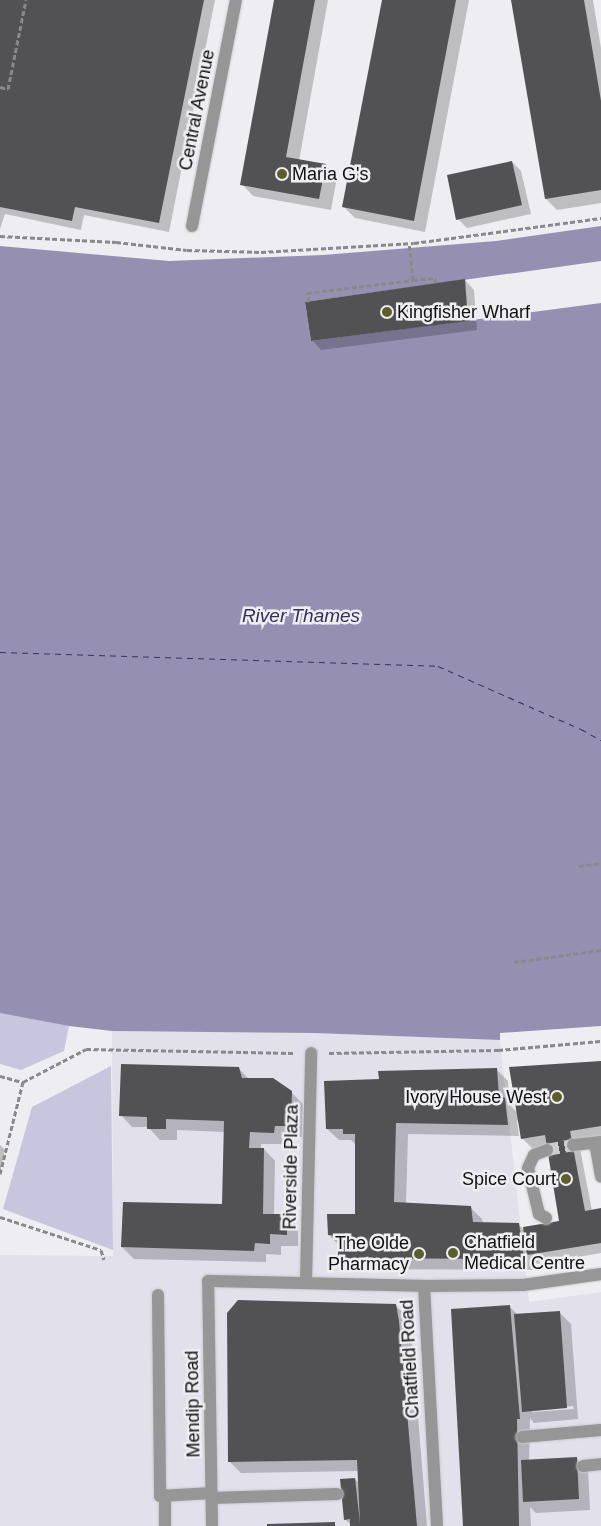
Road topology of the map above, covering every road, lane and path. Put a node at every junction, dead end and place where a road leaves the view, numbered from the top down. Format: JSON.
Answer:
{"nodes":[{"id":1,"x":26,"y":0,"type":"edge"},
{"id":2,"x":236,"y":0,"type":"edge"},
{"id":3,"x":0,"y":87,"type":"edge"},
{"id":4,"x":601,"y":218,"type":"edge"},
{"id":5,"x":192,"y":226,"type":"dead end"},
{"id":6,"x":0,"y":236,"type":"edge"},
{"id":7,"x":409,"y":243,"type":"junction"},
{"id":8,"x":414,"y":280,"type":"junction"},
{"id":9,"x":436,"y":283,"type":"dead end"},
{"id":10,"x":309,"y":302,"type":"dead end"},
{"id":11,"x":601,"y":863,"type":"edge"},
{"id":12,"x":579,"y":866,"type":"dead end"},
{"id":13,"x":601,"y":950,"type":"edge"},
{"id":14,"x":514,"y":962,"type":"dead end"},
{"id":15,"x":601,"y":1041,"type":"edge"},
{"id":16,"x":311,"y":1054,"type":"junction"},
{"id":17,"x":0,"y":1076,"type":"edge"},
{"id":18,"x":23,"y":1082,"type":"junction"},
{"id":19,"x":601,"y":1142,"type":"edge"},
{"id":20,"x":573,"y":1146,"type":"tunnel mouth"},
{"id":21,"x":547,"y":1150,"type":"tunnel mouth"},
{"id":22,"x":0,"y":1174,"type":"edge"},
{"id":23,"x":601,"y":1177,"type":"edge"},
{"id":24,"x":0,"y":1217,"type":"edge"},
{"id":25,"x":546,"y":1218,"type":"dead end"},
{"id":26,"x":104,"y":1260,"type":"dead end"},
{"id":27,"x":601,"y":1274,"type":"edge"},
{"id":28,"x":208,"y":1281,"type":"joint"},
{"id":29,"x":306,"y":1282,"type":"junction"},
{"id":30,"x":424,"y":1286,"type":"junction"},
{"id":31,"x":158,"y":1295,"type":"dead end"},
{"id":32,"x":601,"y":1430,"type":"edge"},
{"id":33,"x":522,"y":1437,"type":"dead end"},
{"id":34,"x":601,"y":1464,"type":"edge"},
{"id":35,"x":583,"y":1466,"type":"dead end"},
{"id":36,"x":337,"y":1494,"type":"dead end"},
{"id":37,"x":165,"y":1495,"type":"junction"},
{"id":38,"x":212,"y":1495,"type":"junction"},
{"id":39,"x":165,"y":1526,"type":"edge"},
{"id":40,"x":212,"y":1526,"type":"edge"},
{"id":41,"x":437,"y":1526,"type":"edge"}],
"edges":[{"from":1,"to":3,"type":"path"},
{"from":2,"to":5,"type":"street","name":"Central Avenue"},
{"from":4,"to":7,"type":"path"},
{"from":6,"to":7,"type":"path"},
{"from":7,"to":8,"type":"path"},
{"from":8,"to":9,"type":"path"},
{"from":8,"to":10,"type":"path"},
{"from":11,"to":12,"type":"path"},
{"from":13,"to":14,"type":"path"},
{"from":15,"to":16,"type":"path"},
{"from":16,"to":18,"type":"path"},
{"from":16,"to":29,"type":"street","name":"Riverside Plaza"},
{"from":17,"to":18,"type":"path"},
{"from":18,"to":22,"type":"path"},
{"from":19,"to":20,"type":"street"},
{"from":19,"to":23,"type":"street"},
{"from":21,"to":25,"type":"street"},
{"from":24,"to":26,"type":"path"},
{"from":27,"to":30,"type":"street"},
{"from":28,"to":29,"type":"street","name":"Chatfield Road"},
{"from":28,"to":38,"type":"street","name":"Mendip Road"},
{"from":29,"to":30,"type":"street","name":"Chatfield Road"},
{"from":30,"to":41,"type":"street","name":"Chatfield Road"},
{"from":31,"to":37,"type":"street"},
{"from":32,"to":33,"type":"street"},
{"from":34,"to":35,"type":"street"},
{"from":36,"to":38,"type":"street"},
{"from":37,"to":38,"type":"street"},
{"from":37,"to":39,"type":"street"},
{"from":38,"to":40,"type":"street","name":"Mendip Road"}]}
